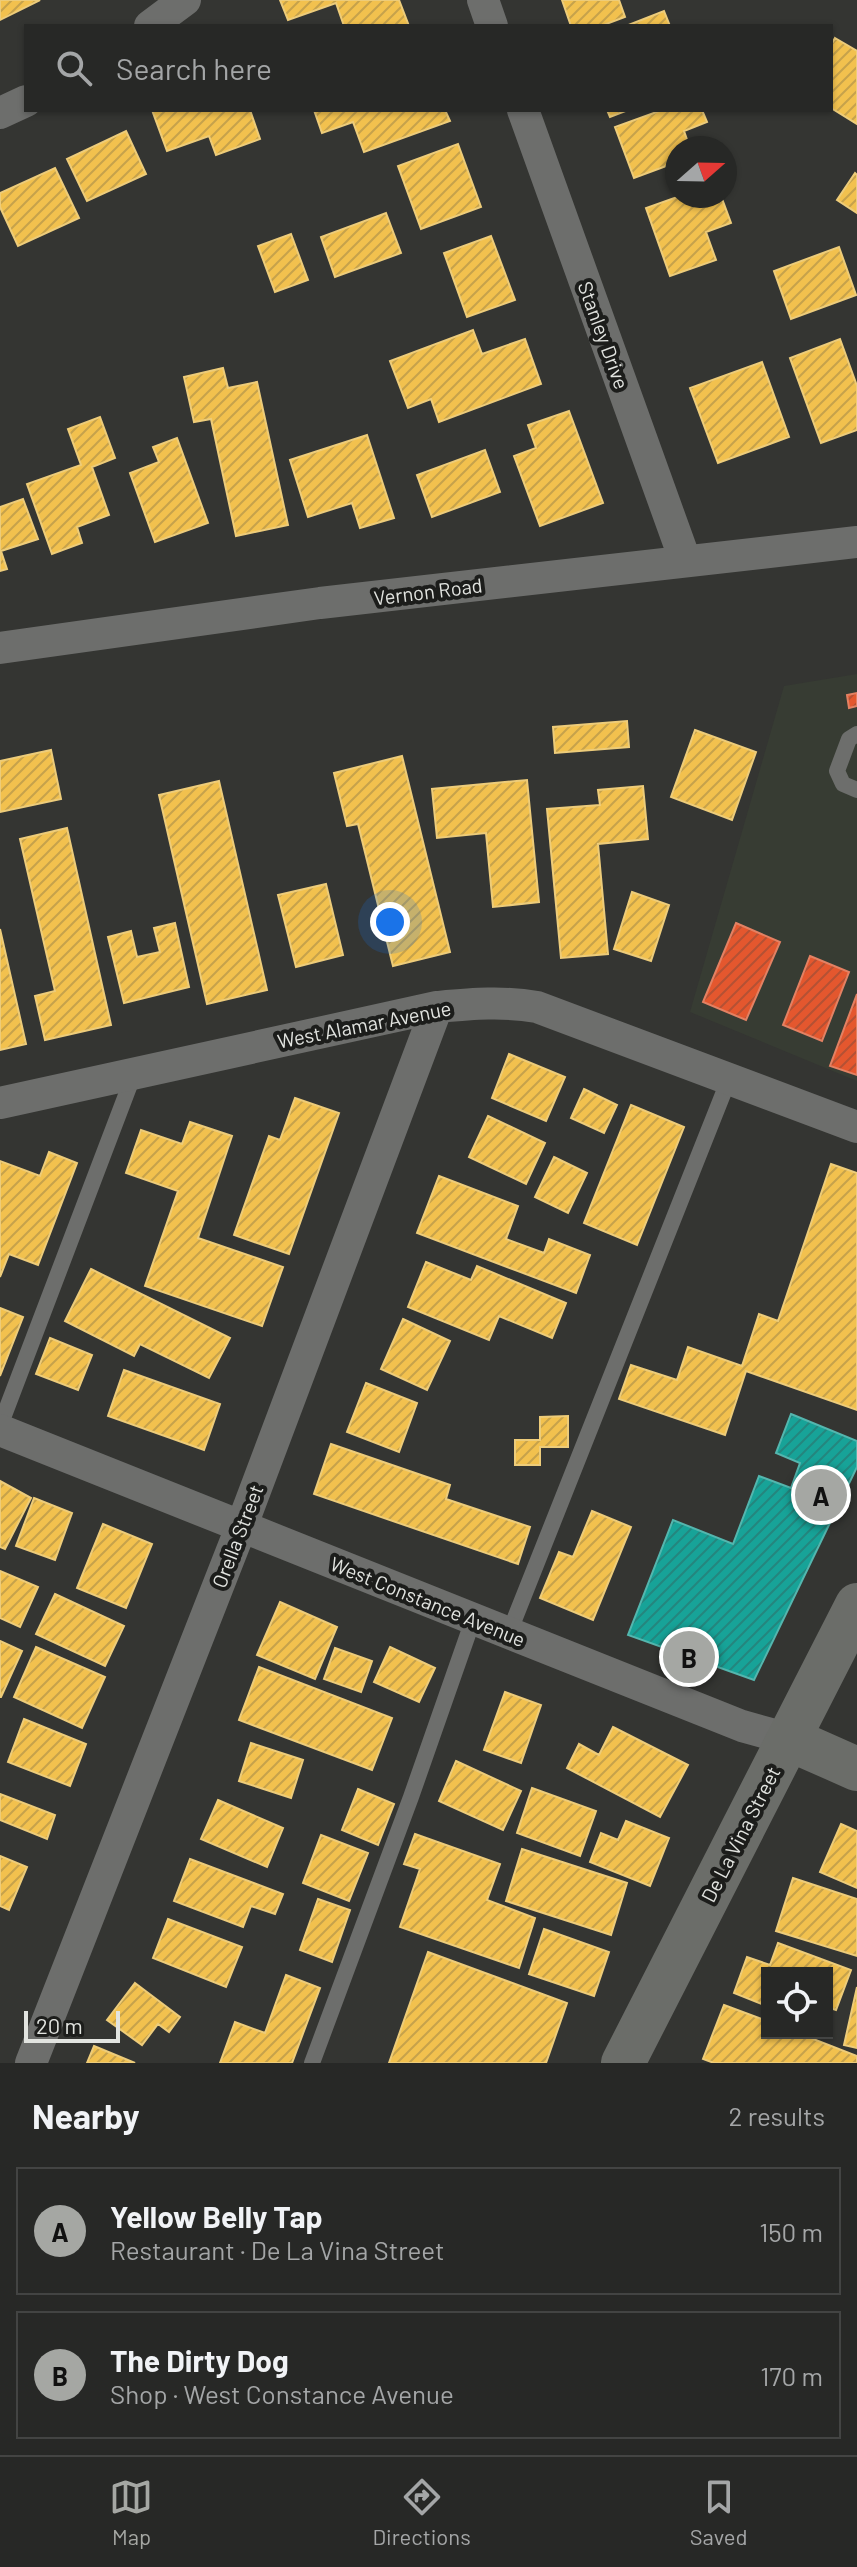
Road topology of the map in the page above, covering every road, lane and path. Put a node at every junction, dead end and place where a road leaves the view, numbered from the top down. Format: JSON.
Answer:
{"nodes":[{"id":1,"x":185,"y":0,"type":"edge"},
{"id":2,"x":483,"y":0,"type":"edge"},
{"id":3,"x":153,"y":24,"type":"edge"},
{"id":4,"x":491,"y":24,"type":"edge"},
{"id":5,"x":24,"y":102,"type":"edge"},
{"id":6,"x":524,"y":112,"type":"edge"},
{"id":7,"x":0,"y":113,"type":"edge"},
{"id":8,"x":857,"y":542,"type":"edge"},
{"id":9,"x":685,"y":560,"type":"junction"},
{"id":10,"x":0,"y":648,"type":"edge"},
{"id":11,"x":857,"y":734,"type":"edge"},
{"id":12,"x":857,"y":790,"type":"edge"},
{"id":13,"x":437,"y":1007,"type":"junction"},
{"id":14,"x":134,"y":1073,"type":"junction"},
{"id":15,"x":729,"y":1079,"type":"junction"},
{"id":16,"x":0,"y":1103,"type":"edge"},
{"id":17,"x":857,"y":1127,"type":"edge"},
{"id":18,"x":0,"y":1428,"type":"edge"},
{"id":19,"x":242,"y":1525,"type":"junction"},
{"id":20,"x":857,"y":1605,"type":"edge"},
{"id":21,"x":473,"y":1620,"type":"junction"},
{"id":22,"x":509,"y":1633,"type":"junction"},
{"id":23,"x":789,"y":1739,"type":"junction"},
{"id":24,"x":857,"y":1769,"type":"edge"},
{"id":25,"x":31,"y":2063,"type":"edge"},
{"id":26,"x":312,"y":2063,"type":"edge"},
{"id":27,"x":623,"y":2063,"type":"edge"}],
"edges":[{"from":1,"to":3,"type":"street"},
{"from":2,"to":4,"type":"street"},
{"from":5,"to":7,"type":"street"},
{"from":6,"to":9,"type":"street","name":"Stanley Drive"},
{"from":8,"to":9,"type":"street","name":"Vernon Road"},
{"from":9,"to":10,"type":"street","name":"Vernon Road"},
{"from":11,"to":12,"type":"lane"},
{"from":13,"to":14,"type":"street","name":"West Alamar Avenue"},
{"from":13,"to":15,"type":"street","name":"West Alamar Avenue"},
{"from":13,"to":19,"type":"street","name":"Orella Street"},
{"from":14,"to":16,"type":"street","name":"West Alamar Avenue"},
{"from":14,"to":18,"type":"lane"},
{"from":15,"to":17,"type":"street","name":"West Alamar Avenue"},
{"from":15,"to":22,"type":"lane"},
{"from":18,"to":19,"type":"street","name":"West Constance Avenue"},
{"from":19,"to":21,"type":"street","name":"West Constance Avenue"},
{"from":19,"to":25,"type":"street","name":"Orella Street"},
{"from":20,"to":23,"type":"street","name":"De La Vina Street"},
{"from":21,"to":22,"type":"street","name":"West Constance Avenue"},
{"from":21,"to":26,"type":"lane"},
{"from":22,"to":23,"type":"street","name":"West Constance Avenue"},
{"from":23,"to":24,"type":"street","name":"West Constance Avenue"},
{"from":23,"to":27,"type":"street","name":"De La Vina Street"}]}
